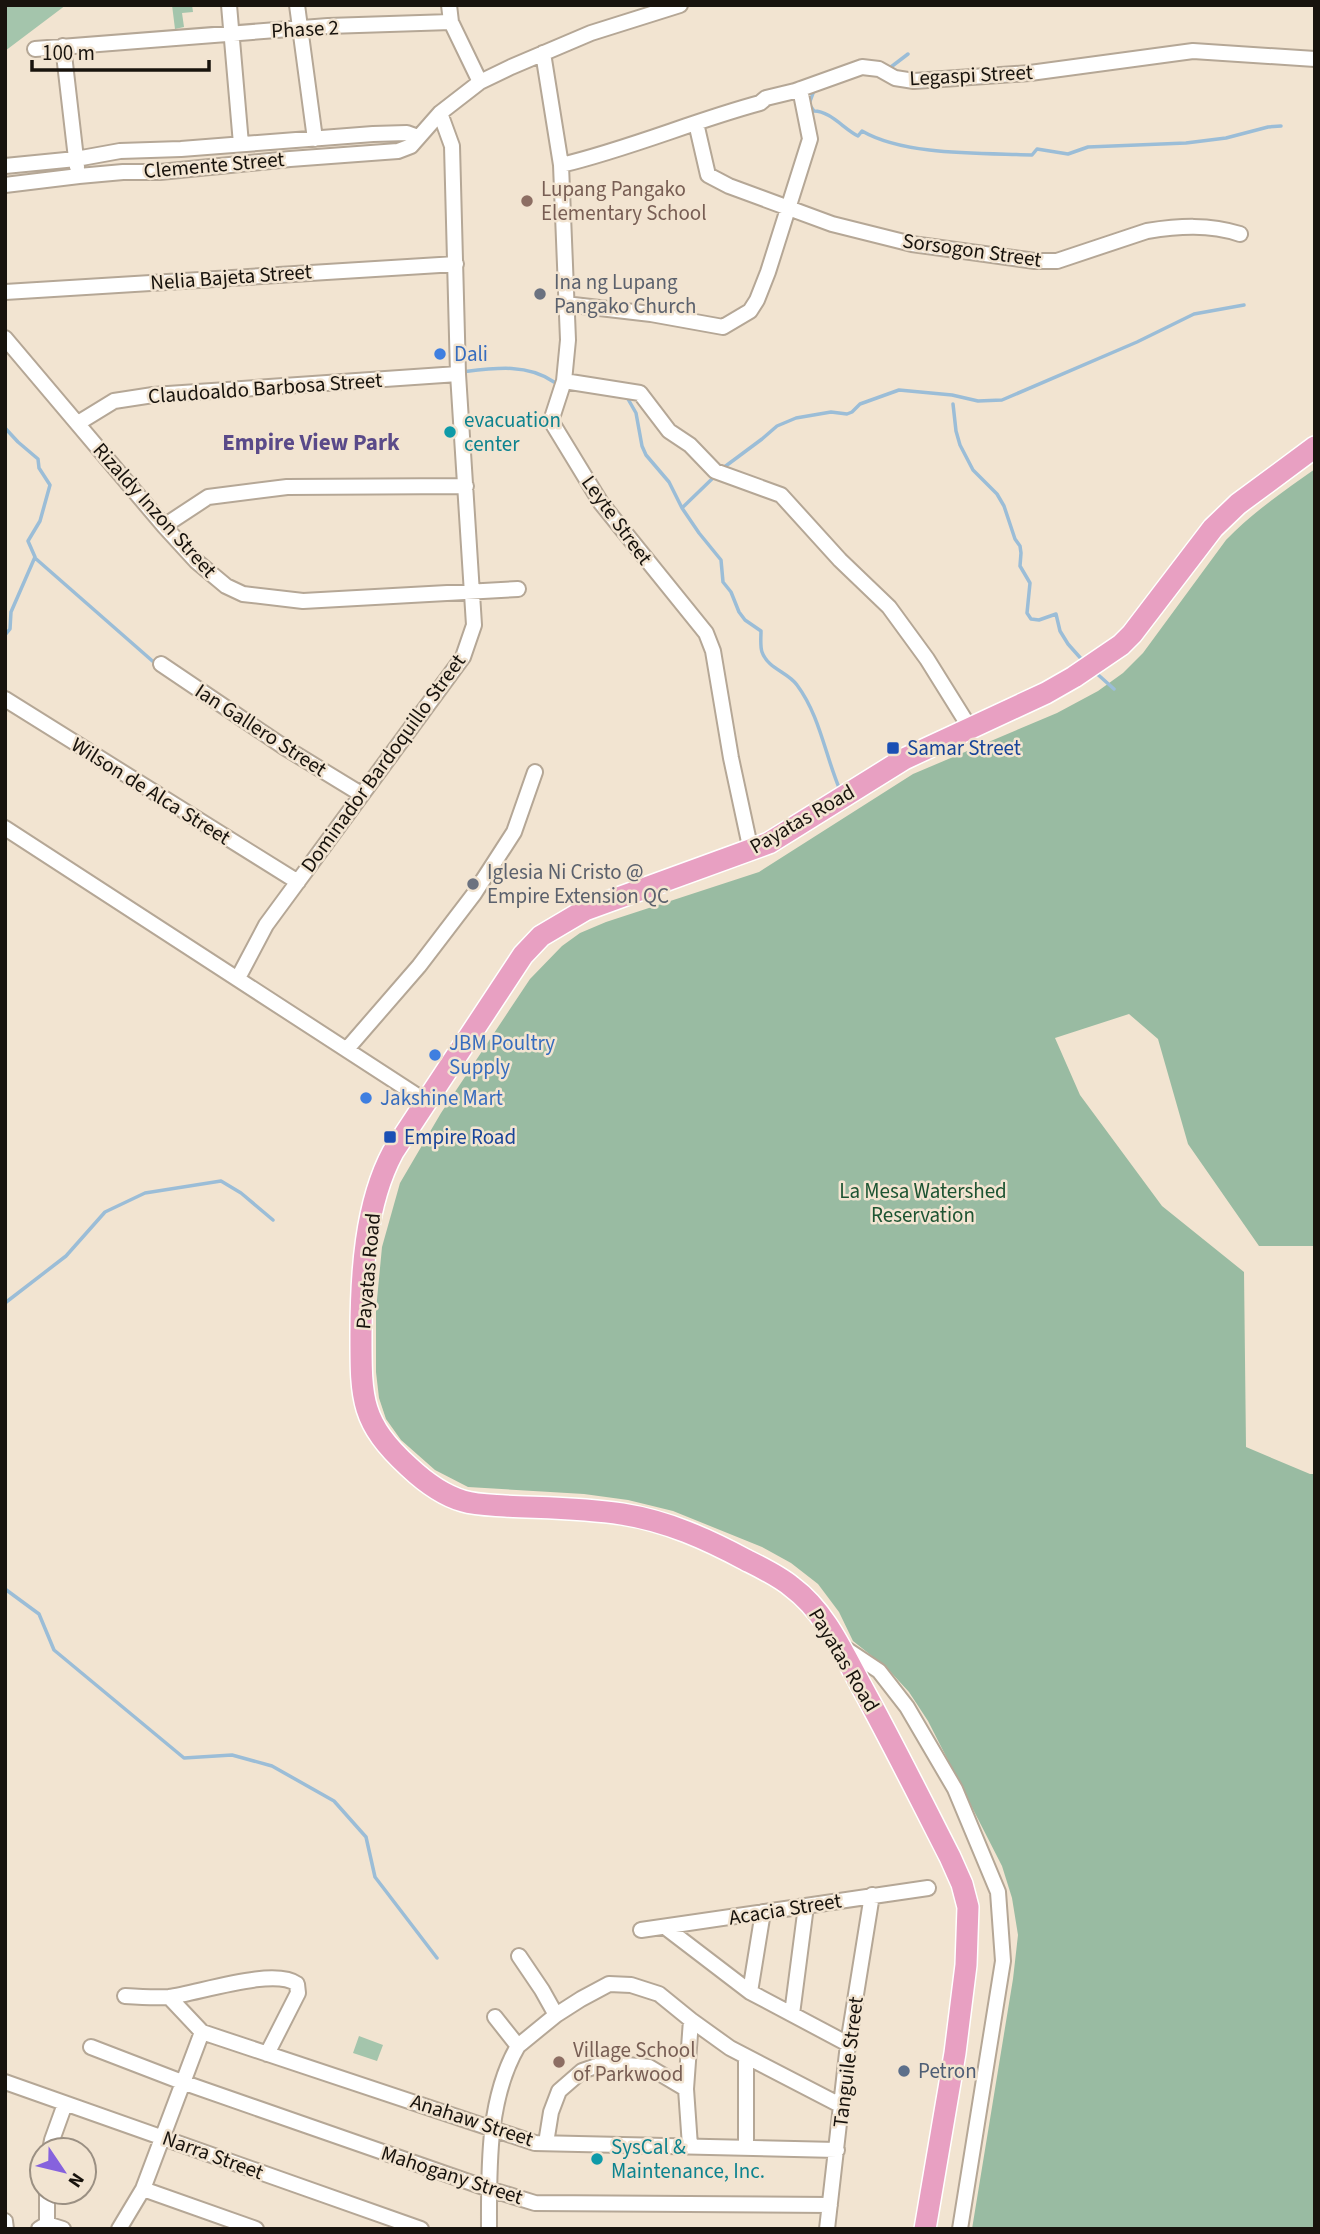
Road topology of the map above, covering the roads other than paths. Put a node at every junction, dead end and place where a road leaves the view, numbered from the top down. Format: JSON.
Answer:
{"nodes":[{"id":1,"x":229,"y":5,"type":"edge"},
{"id":2,"x":297,"y":5,"type":"edge"},
{"id":3,"x":449,"y":5,"type":"edge"},
{"id":4,"x":680,"y":5,"type":"edge"},
{"id":5,"x":653,"y":9,"type":"edge"},
{"id":6,"x":451,"y":22,"type":"junction"},
{"id":7,"x":299,"y":29,"type":"junction"},
{"id":8,"x":232,"y":33,"type":"junction"},
{"id":9,"x":63,"y":46,"type":"junction"},
{"id":10,"x":35,"y":49,"type":"dead end"},
{"id":11,"x":544,"y":52,"type":"junction"},
{"id":12,"x":1314,"y":54,"type":"edge"},
{"id":13,"x":480,"y":82,"type":"junction"},
{"id":14,"x":800,"y":89,"type":"junction"},
{"id":15,"x":440,"y":113,"type":"junction"},
{"id":16,"x":696,"y":122,"type":"junction"},
{"id":17,"x":418,"y":137,"type":"junction"},
{"id":18,"x":315,"y":139,"type":"junction"},
{"id":19,"x":290,"y":140,"type":"junction"},
{"id":20,"x":241,"y":144,"type":"junction"},
{"id":21,"x":221,"y":145,"type":"junction"},
{"id":22,"x":76,"y":159,"type":"junction"},
{"id":23,"x":290,"y":159,"type":"junction"},
{"id":24,"x":561,"y":164,"type":"junction"},
{"id":25,"x":5,"y":166,"type":"edge"},
{"id":26,"x":222,"y":166,"type":"junction"},
{"id":27,"x":79,"y":176,"type":"junction"},
{"id":28,"x":5,"y":184,"type":"edge"},
{"id":29,"x":788,"y":207,"type":"junction"},
{"id":30,"x":1240,"y":234,"type":"dead end"},
{"id":31,"x":456,"y":264,"type":"junction"},
{"id":32,"x":5,"y":292,"type":"edge"},
{"id":33,"x":565,"y":304,"type":"junction"},
{"id":34,"x":5,"y":338,"type":"edge"},
{"id":35,"x":458,"y":374,"type":"junction"},
{"id":36,"x":564,"y":381,"type":"junction"},
{"id":37,"x":77,"y":423,"type":"junction"},
{"id":38,"x":1315,"y":447,"type":"edge"},
{"id":39,"x":466,"y":486,"type":"junction"},
{"id":40,"x":164,"y":526,"type":"junction"},
{"id":41,"x":518,"y":589,"type":"dead end"},
{"id":42,"x":473,"y":593,"type":"junction"},
{"id":43,"x":161,"y":664,"type":"dead end"},
{"id":44,"x":5,"y":699,"type":"edge"},
{"id":45,"x":970,"y":728,"type":"junction"},
{"id":46,"x":535,"y":772,"type":"dead end"},
{"id":47,"x":361,"y":794,"type":"junction"},
{"id":48,"x":5,"y":828,"type":"edge"},
{"id":49,"x":751,"y":850,"type":"junction"},
{"id":50,"x":298,"y":882,"type":"junction"},
{"id":51,"x":239,"y":978,"type":"junction"},
{"id":52,"x":347,"y":1049,"type":"junction"},
{"id":53,"x":427,"y":1102,"type":"junction"},
{"id":54,"x":839,"y":1644,"type":"junction"},
{"id":55,"x":928,"y":1888,"type":"dead end"},
{"id":56,"x":872,"y":1895,"type":"junction"},
{"id":57,"x":806,"y":1906,"type":"junction"},
{"id":58,"x":763,"y":1912,"type":"junction"},
{"id":59,"x":665,"y":1927,"type":"junction"},
{"id":60,"x":642,"y":1930,"type":"dead end"},
{"id":61,"x":519,"y":1956,"type":"dead end"},
{"id":62,"x":750,"y":1992,"type":"junction"},
{"id":63,"x":125,"y":1996,"type":"dead end"},
{"id":64,"x":169,"y":1997,"type":"junction"},
{"id":65,"x":792,"y":2014,"type":"junction"},
{"id":66,"x":556,"y":2015,"type":"junction"},
{"id":67,"x":495,"y":2017,"type":"dead end"},
{"id":68,"x":691,"y":2020,"type":"junction"},
{"id":69,"x":202,"y":2032,"type":"junction"},
{"id":70,"x":848,"y":2044,"type":"junction"},
{"id":71,"x":518,"y":2046,"type":"junction"},
{"id":72,"x":91,"y":2047,"type":"dead end"},
{"id":73,"x":267,"y":2054,"type":"junction"},
{"id":74,"x":746,"y":2057,"type":"junction"},
{"id":75,"x":5,"y":2082,"type":"edge"},
{"id":76,"x":182,"y":2082,"type":"junction"},
{"id":77,"x":686,"y":2089,"type":"junction"},
{"id":78,"x":65,"y":2104,"type":"junction"},
{"id":79,"x":840,"y":2105,"type":"junction"},
{"id":80,"x":492,"y":2127,"type":"junction"},
{"id":81,"x":53,"y":2136,"type":"edge"},
{"id":82,"x":164,"y":2137,"type":"junction"},
{"id":83,"x":546,"y":2143,"type":"junction"},
{"id":84,"x":690,"y":2146,"type":"junction"},
{"id":85,"x":747,"y":2146,"type":"junction"},
{"id":86,"x":837,"y":2150,"type":"junction"},
{"id":87,"x":143,"y":2189,"type":"junction"},
{"id":88,"x":489,"y":2189,"type":"junction"},
{"id":89,"x":830,"y":2205,"type":"junction"},
{"id":90,"x":45,"y":2206,"type":"edge"},
{"id":91,"x":5,"y":2221,"type":"edge"},
{"id":92,"x":43,"y":2226,"type":"edge"},
{"id":93,"x":6,"y":2229,"type":"edge"},
{"id":94,"x":63,"y":2229,"type":"edge"},
{"id":95,"x":119,"y":2229,"type":"edge"},
{"id":96,"x":256,"y":2229,"type":"edge"},
{"id":97,"x":421,"y":2229,"type":"edge"},
{"id":98,"x":489,"y":2229,"type":"edge"},
{"id":99,"x":827,"y":2229,"type":"edge"},
{"id":100,"x":925,"y":2229,"type":"edge"},
{"id":101,"x":960,"y":2229,"type":"edge"}],
"edges":[{"from":1,"to":8,"type":"street"},
{"from":2,"to":7,"type":"street"},
{"from":3,"to":6,"type":"street"},
{"from":4,"to":5,"type":"street","name":"Clemente Street"},
{"from":5,"to":11,"type":"street","name":"Clemente Street"},
{"from":6,"to":7,"type":"street","name":"Phase 2"},
{"from":6,"to":13,"type":"street"},
{"from":7,"to":8,"type":"street","name":"Phase 2"},
{"from":7,"to":18,"type":"street"},
{"from":8,"to":9,"type":"street","name":"Phase 2"},
{"from":8,"to":20,"type":"street"},
{"from":9,"to":10,"type":"street","name":"Phase 2"},
{"from":9,"to":22,"type":"street"},
{"from":11,"to":13,"type":"street","name":"Clemente Street"},
{"from":11,"to":24,"type":"street","name":"Leyte Street"},
{"from":12,"to":14,"type":"street","name":"Legaspi Street"},
{"from":13,"to":15,"type":"street","name":"Clemente Street"},
{"from":14,"to":16,"type":"street","name":"Legaspi Street"},
{"from":14,"to":29,"type":"street"},
{"from":15,"to":17,"type":"street","name":"Clemente Street"},
{"from":15,"to":31,"type":"street","name":"Dominador Bardoquillo Street"},
{"from":16,"to":24,"type":"street","name":"Legaspi Street"},
{"from":16,"to":29,"type":"street","name":"Sorsogon Street"},
{"from":17,"to":18,"type":"street","name":"Clemente Street"},
{"from":17,"to":23,"type":"street","name":"Clemente Street"},
{"from":18,"to":19,"type":"street","name":"Clemente Street"},
{"from":19,"to":20,"type":"street","name":"Clemente Street"},
{"from":19,"to":23,"type":"street"},
{"from":20,"to":21,"type":"street","name":"Clemente Street"},
{"from":21,"to":22,"type":"street","name":"Clemente Street"},
{"from":21,"to":26,"type":"street"},
{"from":22,"to":25,"type":"street","name":"Clemente Street"},
{"from":22,"to":27,"type":"street"},
{"from":23,"to":26,"type":"street","name":"Clemente Street"},
{"from":24,"to":33,"type":"street","name":"Leyte Street"},
{"from":26,"to":27,"type":"street","name":"Clemente Street"},
{"from":27,"to":28,"type":"street","name":"Clemente Street"},
{"from":29,"to":30,"type":"street","name":"Sorsogon Street"},
{"from":29,"to":33,"type":"street"},
{"from":31,"to":32,"type":"street","name":"Nelia Bajeta Street"},
{"from":31,"to":35,"type":"street","name":"Dominador Bardoquillo Street"},
{"from":33,"to":36,"type":"street","name":"Leyte Street"},
{"from":34,"to":37,"type":"street","name":"Rizaldy Inzon Street"},
{"from":35,"to":37,"type":"street","name":"Claudoaldo Barbosa Street"},
{"from":35,"to":39,"type":"street","name":"Dominador Bardoquillo Street"},
{"from":36,"to":45,"type":"street"},
{"from":36,"to":49,"type":"street","name":"Leyte Street"},
{"from":37,"to":40,"type":"street","name":"Rizaldy Inzon Street"},
{"from":38,"to":45,"type":"main road","name":"Payatas Road"},
{"from":39,"to":40,"type":"street"},
{"from":39,"to":42,"type":"street","name":"Dominador Bardoquillo Street"},
{"from":40,"to":42,"type":"street","name":"Rizaldy Inzon Street"},
{"from":41,"to":42,"type":"street","name":"Rizaldy Inzon Street"},
{"from":42,"to":47,"type":"street","name":"Dominador Bardoquillo Street"},
{"from":43,"to":47,"type":"street","name":"Ian Gallero Street"},
{"from":44,"to":50,"type":"street","name":"Wilson de Alca Street"},
{"from":45,"to":49,"type":"main road","name":"Payatas Road"},
{"from":46,"to":52,"type":"street"},
{"from":47,"to":50,"type":"street","name":"Dominador Bardoquillo Street"},
{"from":48,"to":51,"type":"street"},
{"from":49,"to":53,"type":"main road","name":"Payatas Road"},
{"from":50,"to":51,"type":"street","name":"Dominador Bardoquillo Street"},
{"from":51,"to":52,"type":"street"},
{"from":52,"to":53,"type":"street"},
{"from":53,"to":54,"type":"main road","name":"Payatas Road"},
{"from":54,"to":100,"type":"main road","name":"Payatas Road"},
{"from":54,"to":101,"type":"street"},
{"from":55,"to":56,"type":"street","name":"Acacia Street"},
{"from":56,"to":57,"type":"street","name":"Acacia Street"},
{"from":56,"to":70,"type":"street","name":"Tanguile Street"},
{"from":57,"to":58,"type":"street","name":"Acacia Street"},
{"from":57,"to":65,"type":"street"},
{"from":58,"to":59,"type":"street","name":"Acacia Street"},
{"from":58,"to":62,"type":"street"},
{"from":59,"to":60,"type":"street","name":"Acacia Street"},
{"from":59,"to":62,"type":"street"},
{"from":61,"to":66,"type":"street"},
{"from":62,"to":65,"type":"street"},
{"from":63,"to":64,"type":"street"},
{"from":64,"to":69,"type":"street"},
{"from":64,"to":73,"type":"street"},
{"from":65,"to":70,"type":"street"},
{"from":66,"to":68,"type":"street"},
{"from":66,"to":71,"type":"street"},
{"from":67,"to":71,"type":"street"},
{"from":68,"to":74,"type":"street"},
{"from":68,"to":77,"type":"street"},
{"from":69,"to":73,"type":"street","name":"Anahaw Street"},
{"from":69,"to":76,"type":"street"},
{"from":70,"to":79,"type":"street","name":"Tanguile Street"},
{"from":71,"to":80,"type":"street"},
{"from":72,"to":76,"type":"street","name":"Mahogany Street"},
{"from":73,"to":80,"type":"street","name":"Anahaw Street"},
{"from":74,"to":79,"type":"street"},
{"from":74,"to":85,"type":"street"},
{"from":75,"to":78,"type":"street","name":"Narra Street"},
{"from":76,"to":82,"type":"street"},
{"from":76,"to":88,"type":"street","name":"Mahogany Street"},
{"from":77,"to":83,"type":"street"},
{"from":77,"to":84,"type":"street"},
{"from":78,"to":81,"type":"street"},
{"from":78,"to":82,"type":"street","name":"Narra Street"},
{"from":79,"to":86,"type":"street","name":"Tanguile Street"},
{"from":80,"to":83,"type":"street","name":"Anahaw Street"},
{"from":80,"to":88,"type":"street"},
{"from":82,"to":87,"type":"street"},
{"from":82,"to":97,"type":"street","name":"Narra Street"},
{"from":83,"to":84,"type":"street","name":"Anahaw Street"},
{"from":84,"to":85,"type":"street","name":"Anahaw Street"},
{"from":85,"to":86,"type":"street","name":"Anahaw Street"},
{"from":86,"to":89,"type":"street","name":"Tanguile Street"},
{"from":87,"to":95,"type":"street"},
{"from":87,"to":96,"type":"street"},
{"from":88,"to":89,"type":"street","name":"Mahogany Street"},
{"from":88,"to":98,"type":"street"},
{"from":89,"to":99,"type":"street","name":"Tanguile Street"},
{"from":90,"to":92,"type":"street"},
{"from":91,"to":93,"type":"street"},
{"from":92,"to":94,"type":"street"}]}
